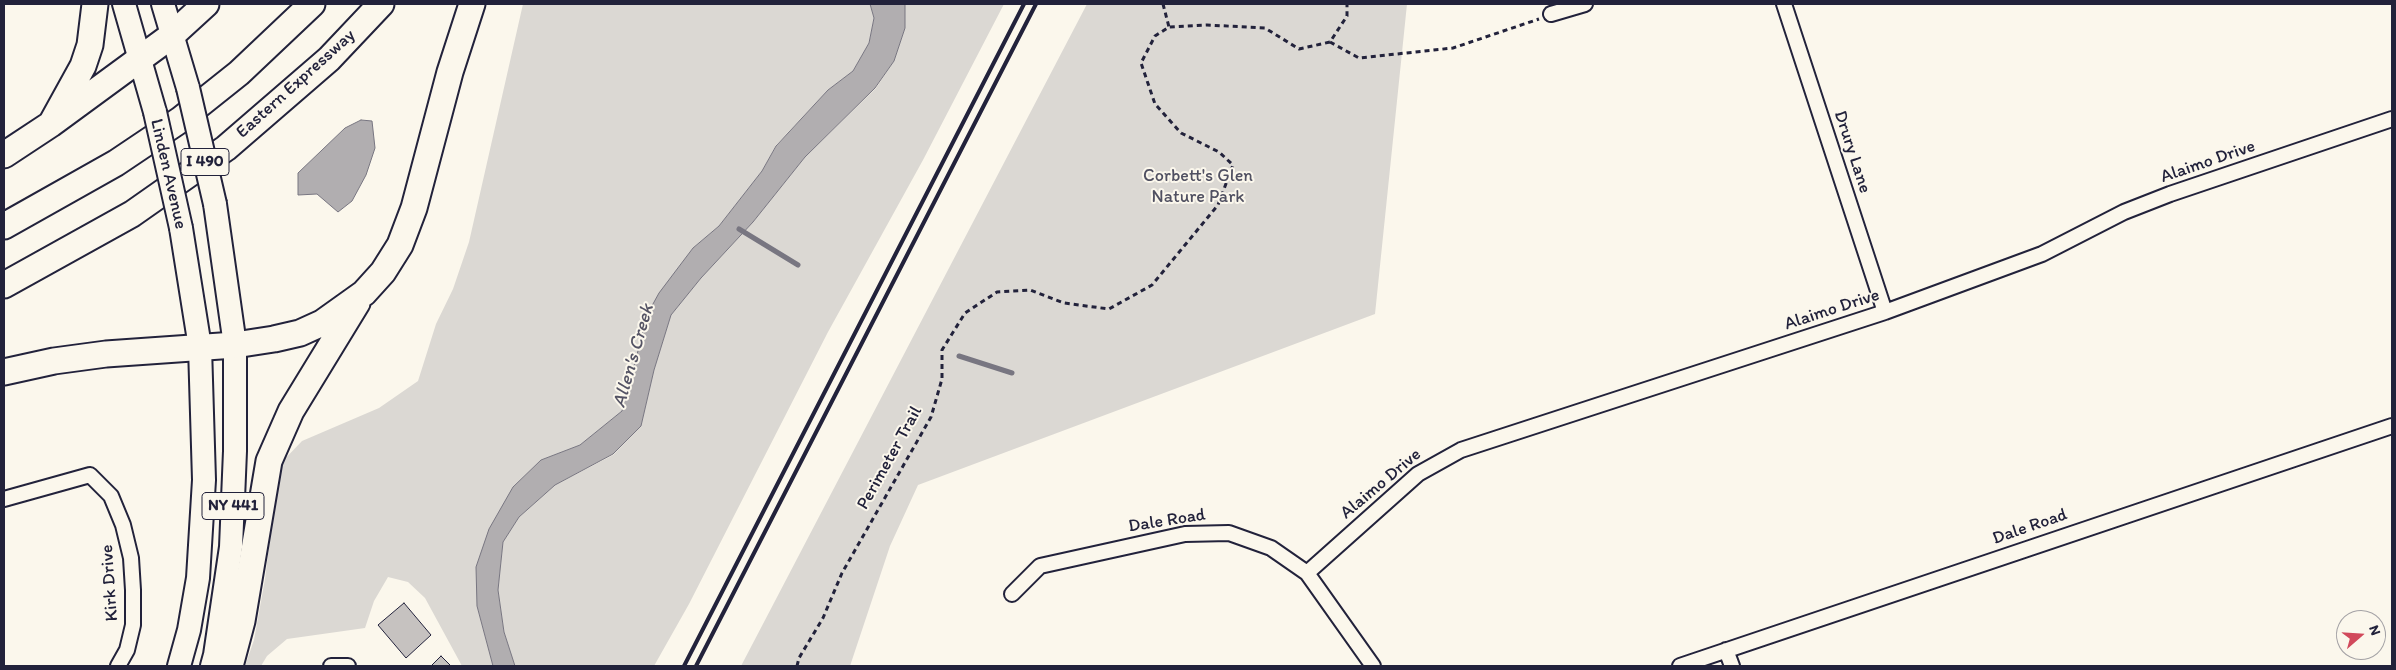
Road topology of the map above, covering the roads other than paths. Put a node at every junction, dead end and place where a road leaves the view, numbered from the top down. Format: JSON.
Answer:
{"nodes":[{"id":1,"x":95,"y":4,"type":"edge"},
{"id":2,"x":124,"y":4,"type":"edge"},
{"id":3,"x":163,"y":4,"type":"edge"},
{"id":4,"x":206,"y":4,"type":"edge"},
{"id":5,"x":312,"y":4,"type":"edge"},
{"id":6,"x":381,"y":4,"type":"edge"},
{"id":7,"x":472,"y":4,"type":"edge"},
{"id":8,"x":1585,"y":4,"type":"edge"},
{"id":9,"x":1784,"y":4,"type":"edge"},
{"id":10,"x":1551,"y":14,"type":"road end"},
{"id":11,"x":171,"y":36,"type":"junction"},
{"id":12,"x":140,"y":58,"type":"junction"},
{"id":13,"x":2392,"y":119,"type":"edge"},
{"id":14,"x":51,"y":124,"type":"junction"},
{"id":15,"x":4,"y":155,"type":"edge"},
{"id":16,"x":4,"y":226,"type":"edge"},
{"id":17,"x":4,"y":285,"type":"edge"},
{"id":18,"x":364,"y":293,"type":"junction"},
{"id":19,"x":1886,"y":312,"type":"junction"},
{"id":20,"x":235,"y":345,"type":"junction"},
{"id":21,"x":200,"y":347,"type":"junction"},
{"id":22,"x":4,"y":372,"type":"edge"},
{"id":23,"x":2392,"y":426,"type":"edge"},
{"id":24,"x":4,"y":499,"type":"edge"},
{"id":25,"x":1307,"y":573,"type":"junction"},
{"id":26,"x":1012,"y":594,"type":"dead end"},
{"id":27,"x":1726,"y":650,"type":"junction"},
{"id":28,"x":118,"y":666,"type":"edge"},
{"id":29,"x":179,"y":666,"type":"edge"},
{"id":30,"x":212,"y":666,"type":"edge"},
{"id":31,"x":230,"y":666,"type":"edge"},
{"id":32,"x":331,"y":666,"type":"edge"},
{"id":33,"x":348,"y":666,"type":"edge"},
{"id":34,"x":1373,"y":666,"type":"edge"},
{"id":35,"x":1680,"y":666,"type":"edge"},
{"id":36,"x":1732,"y":666,"type":"edge"}],
"edges":[{"from":1,"to":14,"type":"highway"},
{"from":2,"to":12,"type":"main road","name":"Linden Avenue","number":"NY 441"},
{"from":3,"to":11,"type":"main road","number":"NY 441"},
{"from":4,"to":11,"type":"highway"},
{"from":5,"to":16,"type":"highway","number":"I 490"},
{"from":6,"to":17,"type":"highway","name":"Eastern Expressway","number":"I 490"},
{"from":7,"to":18,"type":"highway"},
{"from":8,"to":10,"type":"street"},
{"from":9,"to":19,"type":"street","name":"Drury Lane"},
{"from":11,"to":12,"type":"highway"},
{"from":11,"to":20,"type":"main road","number":"NY 441","bridge":true},
{"from":12,"to":14,"type":"highway"},
{"from":12,"to":21,"type":"main road","name":"Linden Avenue","number":"NY 441","bridge":true},
{"from":13,"to":19,"type":"street","name":"Alaimo Drive"},
{"from":14,"to":15,"type":"highway"},
{"from":18,"to":20,"type":"highway"},
{"from":18,"to":31,"type":"highway"},
{"from":19,"to":25,"type":"street","name":"Alaimo Drive"},
{"from":20,"to":21,"type":"highway"},
{"from":20,"to":30,"type":"main road","number":"NY 441"},
{"from":21,"to":22,"type":"highway"},
{"from":21,"to":29,"type":"main road","number":"NY 441"},
{"from":23,"to":27,"type":"street","name":"Dale Road"},
{"from":24,"to":28,"type":"street","name":"Kirk Drive"},
{"from":25,"to":26,"type":"street","name":"Dale Road"},
{"from":25,"to":34,"type":"street","name":"Dale Road"},
{"from":27,"to":35,"type":"street","name":"Dale Road"},
{"from":27,"to":36,"type":"street"},
{"from":32,"to":33,"type":"street"}]}
